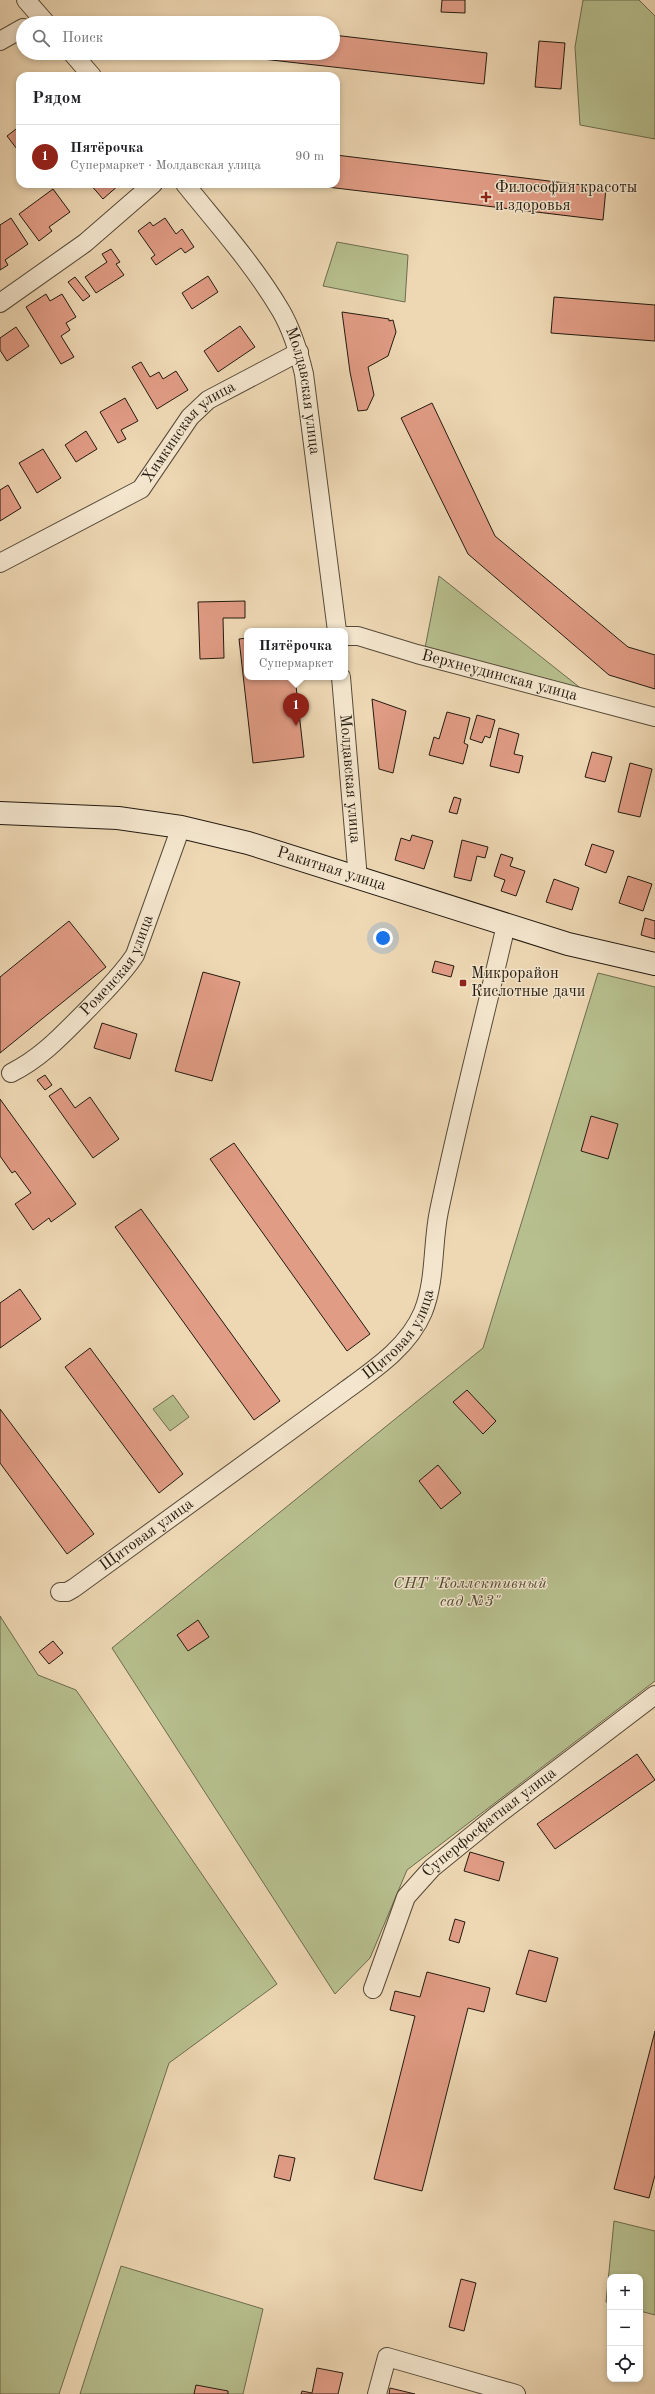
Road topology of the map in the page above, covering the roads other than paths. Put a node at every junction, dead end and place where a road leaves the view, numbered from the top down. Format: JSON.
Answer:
{"nodes":[{"id":1,"x":26,"y":0,"type":"edge"},
{"id":2,"x":37,"y":16,"type":"edge"},
{"id":3,"x":16,"y":32,"type":"edge"},
{"id":4,"x":0,"y":41,"type":"edge"},
{"id":5,"x":78,"y":60,"type":"edge"},
{"id":6,"x":89,"y":72,"type":"edge"},
{"id":7,"x":148,"y":188,"type":"edge"},
{"id":8,"x":188,"y":188,"type":"edge"},
{"id":9,"x":0,"y":303,"type":"edge"},
{"id":10,"x":299,"y":352,"type":"junction"},
{"id":11,"x":0,"y":563,"type":"edge"},
{"id":12,"x":337,"y":628,"type":"edge"},
{"id":13,"x":348,"y":636,"type":"edge"},
{"id":14,"x":341,"y":680,"type":"edge"},
{"id":15,"x":655,"y":717,"type":"edge"},
{"id":16,"x":0,"y":813,"type":"edge"},
{"id":17,"x":181,"y":827,"type":"junction"},
{"id":18,"x":358,"y":879,"type":"junction"},
{"id":19,"x":506,"y":925,"type":"junction"},
{"id":20,"x":655,"y":964,"type":"edge"},
{"id":21,"x":11,"y":1073,"type":"dead end"},
{"id":22,"x":60,"y":1592,"type":"dead end"},
{"id":23,"x":655,"y":1695,"type":"edge"},
{"id":24,"x":373,"y":1989,"type":"dead end"},
{"id":25,"x":377,"y":2394,"type":"edge"},
{"id":26,"x":516,"y":2394,"type":"edge"}],
"edges":[{"from":1,"to":2,"type":"street"},
{"from":3,"to":4,"type":"street"},
{"from":5,"to":6,"type":"street"},
{"from":7,"to":9,"type":"street"},
{"from":8,"to":10,"type":"street","name":"Молдавская улица"},
{"from":10,"to":11,"type":"street","name":"Химкинская улица"},
{"from":10,"to":12,"type":"street","name":"Молдавская улица"},
{"from":13,"to":15,"type":"street","name":"Верхнеудинская улица"},
{"from":14,"to":18,"type":"street","name":"Молдавская улица"},
{"from":16,"to":17,"type":"street","name":"Ракитная улица"},
{"from":17,"to":18,"type":"street","name":"Ракитная улица"},
{"from":17,"to":21,"type":"street","name":"Роменская улица"},
{"from":18,"to":19,"type":"street","name":"Ракитная улица"},
{"from":19,"to":20,"type":"street","name":"Ракитная улица"},
{"from":19,"to":22,"type":"street","name":"Щитовая улица"},
{"from":23,"to":24,"type":"street","name":"Суперфосфатная улица"},
{"from":25,"to":26,"type":"street"}]}
